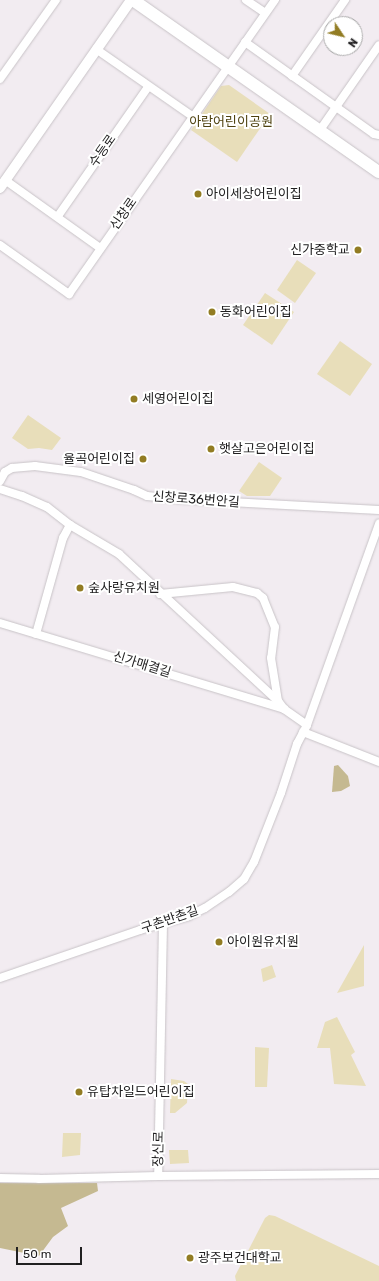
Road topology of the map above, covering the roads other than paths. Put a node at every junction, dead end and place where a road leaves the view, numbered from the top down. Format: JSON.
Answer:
{"nodes":[{"id":1,"x":56,"y":0,"type":"edge"},
{"id":2,"x":132,"y":0,"type":"edge"},
{"id":3,"x":246,"y":0,"type":"edge"},
{"id":4,"x":275,"y":0,"type":"edge"},
{"id":5,"x":345,"y":0,"type":"edge"},
{"id":6,"x":265,"y":13,"type":"junction"},
{"id":7,"x":244,"y":42,"type":"junction"},
{"id":8,"x":379,"y":45,"type":"edge"},
{"id":9,"x":96,"y":49,"type":"junction"},
{"id":10,"x":228,"y":66,"type":"junction"},
{"id":11,"x":292,"y":76,"type":"junction"},
{"id":12,"x":0,"y":79,"type":"edge"},
{"id":13,"x":148,"y":87,"type":"junction"},
{"id":14,"x":336,"y":107,"type":"junction"},
{"id":15,"x":192,"y":116,"type":"junction"},
{"id":16,"x":320,"y":130,"type":"junction"},
{"id":17,"x":379,"y":135,"type":"edge"},
{"id":18,"x":379,"y":172,"type":"edge"},
{"id":19,"x":3,"y":184,"type":"edge"},
{"id":20,"x":58,"y":216,"type":"junction"},
{"id":21,"x":0,"y":245,"type":"edge"},
{"id":22,"x":100,"y":248,"type":"junction"},
{"id":23,"x":0,"y":481,"type":"edge"},
{"id":24,"x":0,"y":489,"type":"edge"},
{"id":25,"x":379,"y":510,"type":"edge"},
{"id":26,"x":379,"y":524,"type":"edge"},
{"id":27,"x":70,"y":525,"type":"junction"},
{"id":28,"x":160,"y":594,"type":"junction"},
{"id":29,"x":0,"y":623,"type":"edge"},
{"id":30,"x":36,"y":634,"type":"junction"},
{"id":31,"x":278,"y":701,"type":"junction"},
{"id":32,"x":284,"y":709,"type":"junction"},
{"id":33,"x":305,"y":729,"type":"junction"},
{"id":34,"x":379,"y":762,"type":"edge"},
{"id":35,"x":163,"y":924,"type":"junction"},
{"id":36,"x":0,"y":978,"type":"edge"},
{"id":37,"x":379,"y":1174,"type":"edge"},
{"id":38,"x":158,"y":1176,"type":"junction"},
{"id":39,"x":0,"y":1178,"type":"edge"}],
"edges":[{"from":1,"to":12,"type":"street"},
{"from":2,"to":9,"type":"street"},
{"from":2,"to":10,"type":"main road"},
{"from":3,"to":6,"type":"street"},
{"from":4,"to":6,"type":"street","name":"신창로"},
{"from":5,"to":11,"type":"street"},
{"from":6,"to":7,"type":"street","name":"신창로"},
{"from":7,"to":10,"type":"street","name":"신창로"},
{"from":7,"to":11,"type":"street"},
{"from":8,"to":14,"type":"street"},
{"from":9,"to":13,"type":"street"},
{"from":9,"to":19,"type":"street"},
{"from":10,"to":15,"type":"street","name":"신창로"},
{"from":10,"to":16,"type":"main road"},
{"from":11,"to":14,"type":"street"},
{"from":13,"to":15,"type":"street"},
{"from":13,"to":20,"type":"street","name":"수등로"},
{"from":14,"to":16,"type":"street"},
{"from":14,"to":17,"type":"street"},
{"from":15,"to":22,"type":"street","name":"신창로"},
{"from":16,"to":18,"type":"main road"},
{"from":19,"to":20,"type":"street"},
{"from":20,"to":22,"type":"street"},
{"from":21,"to":22,"type":"street","name":"신창로"},
{"from":23,"to":25,"type":"street","name":"신창로36번안길"},
{"from":24,"to":27,"type":"street","name":"신가매결길"},
{"from":26,"to":33,"type":"street"},
{"from":27,"to":28,"type":"street","name":"신가매결길"},
{"from":27,"to":30,"type":"street"},
{"from":28,"to":31,"type":"street","name":"신가매결길"},
{"from":28,"to":31,"type":"street","name":"신가매결길"},
{"from":29,"to":30,"type":"street","name":"신가매결길"},
{"from":30,"to":32,"type":"street","name":"신가매결길"},
{"from":31,"to":32,"type":"street","name":"신가매결길"},
{"from":32,"to":33,"type":"street","name":"신가매결길"},
{"from":33,"to":34,"type":"street","name":"신가매결길"},
{"from":33,"to":35,"type":"street","name":"구촌반촌길"},
{"from":35,"to":36,"type":"street","name":"구촌반촌길"},
{"from":35,"to":38,"type":"street","name":"장신로"},
{"from":37,"to":38,"type":"street","name":"장신로"},
{"from":38,"to":39,"type":"street"}]}
